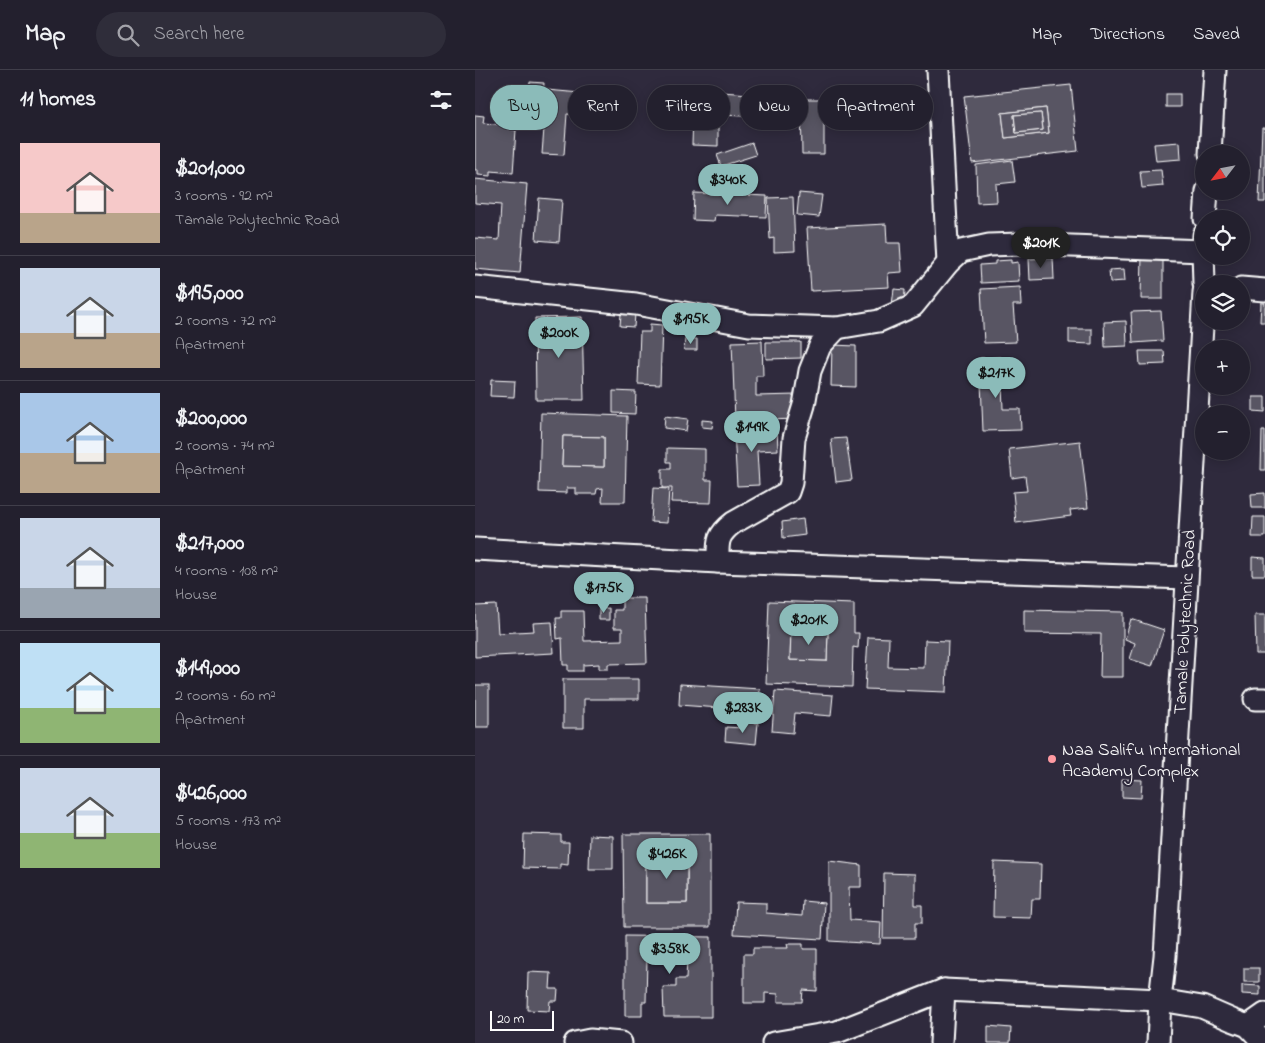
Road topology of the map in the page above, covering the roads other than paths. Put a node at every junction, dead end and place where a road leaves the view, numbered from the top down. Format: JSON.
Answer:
{"nodes":[{"id":1,"x":938,"y":70,"type":"edge"},
{"id":2,"x":1215,"y":70,"type":"edge"},
{"id":3,"x":1211,"y":145,"type":"edge"},
{"id":4,"x":1195,"y":243,"type":"edge"},
{"id":5,"x":948,"y":263,"type":"junction"},
{"id":6,"x":475,"y":287,"type":"edge"},
{"id":7,"x":1250,"y":289,"type":"edge"},
{"id":8,"x":1265,"y":290,"type":"edge"},
{"id":9,"x":837,"y":328,"type":"junction"},
{"id":10,"x":1202,"y":330,"type":"edge"},
{"id":11,"x":475,"y":549,"type":"edge"},
{"id":12,"x":718,"y":562,"type":"junction"},
{"id":13,"x":1186,"y":578,"type":"junction"},
{"id":14,"x":943,"y":990,"type":"junction"},
{"id":15,"x":1160,"y":1000,"type":"junction"},
{"id":16,"x":1256,"y":1020,"type":"edge"},
{"id":17,"x":575,"y":1043,"type":"edge"},
{"id":18,"x":621,"y":1043,"type":"edge"},
{"id":19,"x":773,"y":1043,"type":"edge"},
{"id":20,"x":941,"y":1043,"type":"edge"},
{"id":21,"x":1158,"y":1043,"type":"edge"},
{"id":22,"x":1264,"y":1043,"type":"edge"}],
"edges":[{"from":1,"to":5,"type":"street"},
{"from":2,"to":3,"type":"street"},
{"from":4,"to":5,"type":"street"},
{"from":5,"to":9,"type":"street"},
{"from":6,"to":9,"type":"street"},
{"from":7,"to":8,"type":"street"},
{"from":9,"to":12,"type":"street"},
{"from":10,"to":13,"type":"street","name":"Tamale Polytechnic Road"},
{"from":11,"to":12,"type":"street"},
{"from":12,"to":13,"type":"street"},
{"from":13,"to":15,"type":"street","name":"Tamale Polytechnic Road"},
{"from":14,"to":15,"type":"street"},
{"from":14,"to":19,"type":"street"},
{"from":14,"to":20,"type":"street"},
{"from":15,"to":16,"type":"street"},
{"from":15,"to":21,"type":"street","name":"Tamale Polytechnic Road"},
{"from":16,"to":22,"type":"street"},
{"from":17,"to":18,"type":"street"}]}
